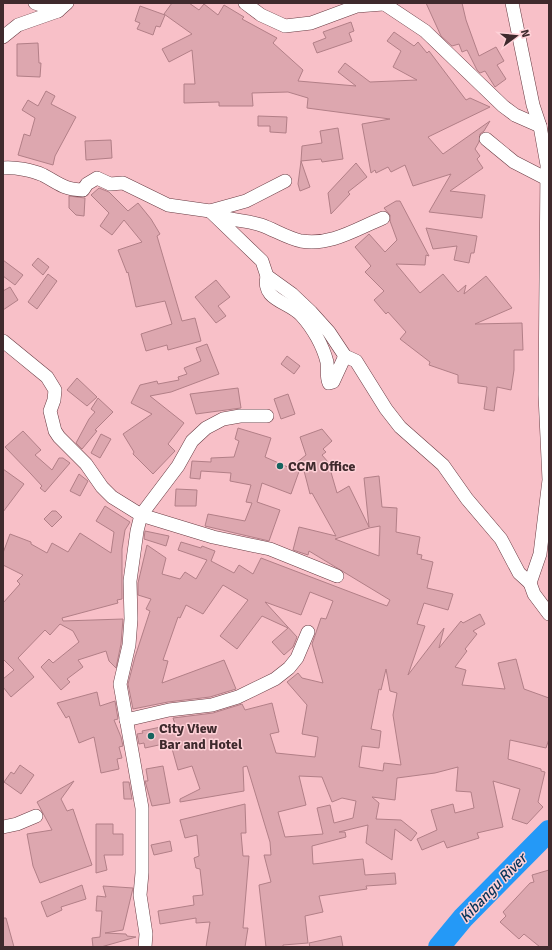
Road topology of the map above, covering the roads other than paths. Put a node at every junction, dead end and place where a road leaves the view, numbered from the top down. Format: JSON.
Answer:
{"nodes":[{"id":1,"x":35,"y":3,"type":"edge"},
{"id":2,"x":245,"y":3,"type":"edge"},
{"id":3,"x":383,"y":3,"type":"edge"},
{"id":4,"x":512,"y":3,"type":"edge"},
{"id":5,"x":62,"y":7,"type":"edge"},
{"id":6,"x":3,"y":37,"type":"edge"},
{"id":7,"x":540,"y":126,"type":"junction"},
{"id":8,"x":486,"y":139,"type":"dead end"},
{"id":9,"x":3,"y":168,"type":"edge"},
{"id":10,"x":547,"y":179,"type":"junction"},
{"id":11,"x":285,"y":181,"type":"dead end"},
{"id":12,"x":210,"y":211,"type":"junction"},
{"id":13,"x":383,"y":218,"type":"dead end"},
{"id":14,"x":267,"y":276,"type":"junction"},
{"id":15,"x":3,"y":341,"type":"edge"},
{"id":16,"x":346,"y":356,"type":"junction"},
{"id":17,"x":267,"y":416,"type":"dead end"},
{"id":18,"x":141,"y":515,"type":"junction"},
{"id":19,"x":337,"y":576,"type":"dead end"},
{"id":20,"x":530,"y":583,"type":"junction"},
{"id":21,"x":549,"y":614,"type":"edge"},
{"id":22,"x":308,"y":632,"type":"dead end"},
{"id":23,"x":126,"y":720,"type":"junction"},
{"id":24,"x":36,"y":816,"type":"dead end"},
{"id":25,"x":3,"y":827,"type":"edge"},
{"id":26,"x":145,"y":947,"type":"edge"}],
"edges":[{"from":1,"to":5,"type":"street"},
{"from":2,"to":3,"type":"street"},
{"from":3,"to":7,"type":"street"},
{"from":4,"to":7,"type":"street"},
{"from":5,"to":6,"type":"street"},
{"from":7,"to":10,"type":"street"},
{"from":8,"to":10,"type":"street"},
{"from":9,"to":12,"type":"street"},
{"from":10,"to":20,"type":"street"},
{"from":11,"to":12,"type":"street"},
{"from":12,"to":13,"type":"street"},
{"from":12,"to":14,"type":"street"},
{"from":14,"to":16,"type":"street"},
{"from":14,"to":16,"type":"street"},
{"from":15,"to":18,"type":"street"},
{"from":16,"to":20,"type":"street"},
{"from":17,"to":18,"type":"street"},
{"from":18,"to":19,"type":"street"},
{"from":18,"to":23,"type":"street"},
{"from":20,"to":21,"type":"street"},
{"from":22,"to":23,"type":"street"},
{"from":23,"to":26,"type":"street"},
{"from":24,"to":25,"type":"street"}]}
